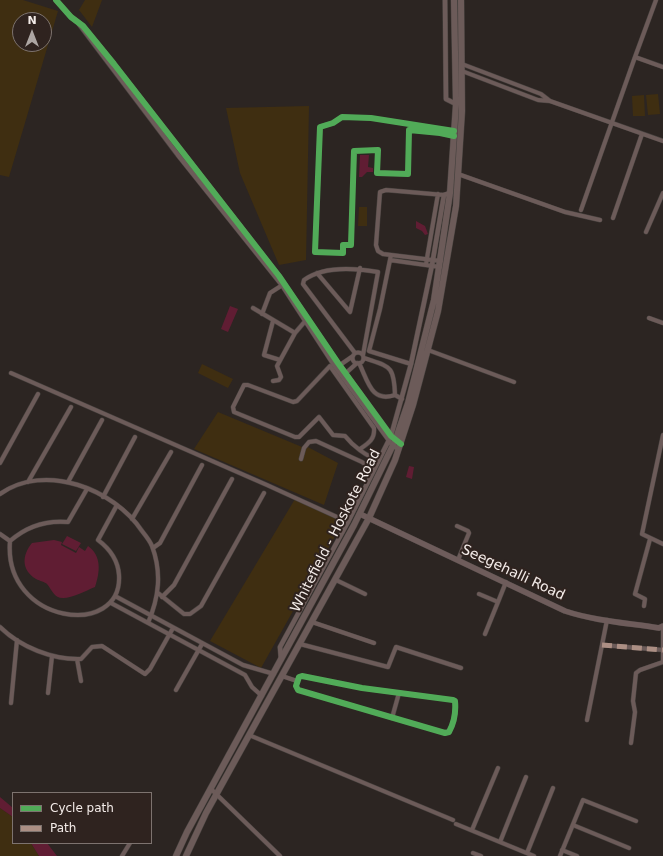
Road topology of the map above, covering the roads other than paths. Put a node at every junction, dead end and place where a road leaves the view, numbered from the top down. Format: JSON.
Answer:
{"nodes":[{"id":1,"x":56,"y":0,"type":"edge"},
{"id":2,"x":445,"y":0,"type":"edge"},
{"id":3,"x":454,"y":0,"type":"edge"},
{"id":4,"x":461,"y":0,"type":"edge"},
{"id":5,"x":656,"y":0,"type":"edge"},
{"id":6,"x":635,"y":57,"type":"junction"},
{"id":7,"x":462,"y":64,"type":"junction"},
{"id":8,"x":663,"y":67,"type":"edge"},
{"id":9,"x":462,"y":71,"type":"junction"},
{"id":10,"x":550,"y":102,"type":"junction"},
{"id":11,"x":456,"y":104,"type":"junction"},
{"id":12,"x":611,"y":123,"type":"junction"},
{"id":13,"x":454,"y":134,"type":"junction"},
{"id":14,"x":642,"y":134,"type":"junction"},
{"id":15,"x":663,"y":141,"type":"edge"},
{"id":16,"x":458,"y":174,"type":"junction"},
{"id":17,"x":663,"y":192,"type":"edge"},
{"id":18,"x":438,"y":194,"type":"junction"},
{"id":19,"x":447,"y":194,"type":"junction"},
{"id":20,"x":581,"y":210,"type":"dead end"},
{"id":21,"x":613,"y":218,"type":"dead end"},
{"id":22,"x":600,"y":220,"type":"dead end"},
{"id":23,"x":646,"y":232,"type":"dead end"},
{"id":24,"x":391,"y":258,"type":"junction"},
{"id":25,"x":427,"y":259,"type":"junction"},
{"id":26,"x":433,"y":263,"type":"junction"},
{"id":27,"x":426,"y":264,"type":"junction"},
{"id":28,"x":440,"y":264,"type":"junction"},
{"id":29,"x":360,"y":268,"type":"junction"},
{"id":30,"x":317,"y":272,"type":"junction"},
{"id":31,"x":283,"y":284,"type":"junction"},
{"id":32,"x":253,"y":308,"type":"dead end"},
{"id":33,"x":262,"y":314,"type":"junction"},
{"id":34,"x":649,"y":318,"type":"dead end"},
{"id":35,"x":306,"y":319,"type":"junction"},
{"id":36,"x":273,"y":321,"type":"junction"},
{"id":37,"x":663,"y":323,"type":"edge"},
{"id":38,"x":295,"y":333,"type":"junction"},
{"id":39,"x":428,"y":350,"type":"junction"},
{"id":40,"x":354,"y":355,"type":"junction"},
{"id":41,"x":364,"y":356,"type":"junction"},
{"id":42,"x":280,"y":360,"type":"junction"},
{"id":43,"x":358,"y":363,"type":"junction"},
{"id":44,"x":411,"y":364,"type":"junction"},
{"id":45,"x":331,"y":365,"type":"junction"},
{"id":46,"x":340,"y":365,"type":"junction"},
{"id":47,"x":11,"y":373,"type":"dead end"},
{"id":48,"x":346,"y":373,"type":"junction"},
{"id":49,"x":273,"y":381,"type":"dead end"},
{"id":50,"x":514,"y":382,"type":"dead end"},
{"id":51,"x":38,"y":394,"type":"dead end"},
{"id":52,"x":395,"y":395,"type":"junction"},
{"id":53,"x":402,"y":399,"type":"junction"},
{"id":54,"x":71,"y":407,"type":"dead end"},
{"id":55,"x":102,"y":420,"type":"dead end"},
{"id":56,"x":663,"y":435,"type":"edge"},
{"id":57,"x":135,"y":437,"type":"dead end"},
{"id":58,"x":389,"y":437,"type":"junction"},
{"id":59,"x":397,"y":445,"type":"junction"},
{"id":60,"x":360,"y":449,"type":"junction"},
{"id":61,"x":171,"y":452,"type":"dead end"},
{"id":62,"x":301,"y":459,"type":"dead end"},
{"id":63,"x":378,"y":460,"type":"junction"},
{"id":64,"x":0,"y":463,"type":"edge"},
{"id":65,"x":202,"y":465,"type":"dead end"},
{"id":66,"x":373,"y":470,"type":"junction"},
{"id":67,"x":232,"y":479,"type":"dead end"},
{"id":68,"x":28,"y":482,"type":"junction"},
{"id":69,"x":68,"y":482,"type":"junction"},
{"id":70,"x":87,"y":489,"type":"junction"},
{"id":71,"x":264,"y":493,"type":"dead end"},
{"id":72,"x":0,"y":494,"type":"edge"},
{"id":73,"x":103,"y":497,"type":"junction"},
{"id":74,"x":117,"y":504,"type":"junction"},
{"id":75,"x":360,"y":514,"type":"junction"},
{"id":76,"x":369,"y":518,"type":"junction"},
{"id":77,"x":132,"y":519,"type":"junction"},
{"id":78,"x":348,"y":522,"type":"junction"},
{"id":79,"x":457,"y":526,"type":"dead end"},
{"id":80,"x":0,"y":534,"type":"edge"},
{"id":81,"x":650,"y":539,"type":"junction"},
{"id":82,"x":10,"y":541,"type":"junction"},
{"id":83,"x":663,"y":544,"type":"edge"},
{"id":84,"x":153,"y":548,"type":"junction"},
{"id":85,"x":458,"y":560,"type":"junction"},
{"id":86,"x":336,"y":580,"type":"junction"},
{"id":87,"x":506,"y":582,"type":"junction"},
{"id":88,"x":158,"y":593,"type":"junction"},
{"id":89,"x":365,"y":594,"type":"dead end"},
{"id":90,"x":479,"y":594,"type":"dead end"},
{"id":91,"x":115,"y":596,"type":"junction"},
{"id":92,"x":162,"y":597,"type":"junction"},
{"id":93,"x":498,"y":602,"type":"junction"},
{"id":94,"x":111,"y":603,"type":"junction"},
{"id":95,"x":644,"y":606,"type":"dead end"},
{"id":96,"x":152,"y":614,"type":"junction"},
{"id":97,"x":607,"y":620,"type":"junction"},
{"id":98,"x":312,"y":622,"type":"junction"},
{"id":99,"x":148,"y":623,"type":"junction"},
{"id":100,"x":0,"y":627,"type":"edge"},
{"id":101,"x":663,"y":627,"type":"edge"},
{"id":102,"x":173,"y":628,"type":"junction"},
{"id":103,"x":485,"y":634,"type":"dead end"},
{"id":104,"x":169,"y":635,"type":"junction"},
{"id":105,"x":17,"y":640,"type":"junction"},
{"id":106,"x":374,"y":643,"type":"dead end"},
{"id":107,"x":202,"y":644,"type":"junction"},
{"id":108,"x":300,"y":644,"type":"junction"},
{"id":109,"x":602,"y":645,"type":"junction"},
{"id":110,"x":198,"y":650,"type":"junction"},
{"id":111,"x":663,"y":650,"type":"edge"},
{"id":112,"x":52,"y":656,"type":"junction"},
{"id":113,"x":77,"y":659,"type":"junction"},
{"id":114,"x":281,"y":662,"type":"junction"},
{"id":115,"x":663,"y":662,"type":"edge"},
{"id":116,"x":461,"y":668,"type":"dead end"},
{"id":117,"x":274,"y":674,"type":"junction"},
{"id":118,"x":282,"y":676,"type":"junction"},
{"id":119,"x":81,"y":681,"type":"dead end"},
{"id":120,"x":297,"y":681,"type":"junction"},
{"id":121,"x":176,"y":690,"type":"dead end"},
{"id":122,"x":48,"y":693,"type":"dead end"},
{"id":123,"x":398,"y":693,"type":"junction"},
{"id":124,"x":262,"y":696,"type":"junction"},
{"id":125,"x":11,"y":703,"type":"dead end"},
{"id":126,"x":392,"y":718,"type":"junction"},
{"id":127,"x":587,"y":720,"type":"dead end"},
{"id":128,"x":249,"y":735,"type":"junction"},
{"id":129,"x":631,"y":743,"type":"dead end"},
{"id":130,"x":498,"y":768,"type":"dead end"},
{"id":131,"x":526,"y":776,"type":"dead end"},
{"id":132,"x":553,"y":788,"type":"dead end"},
{"id":133,"x":211,"y":789,"type":"junction"},
{"id":134,"x":217,"y":794,"type":"junction"},
{"id":135,"x":453,"y":820,"type":"dead end"},
{"id":136,"x":636,"y":821,"type":"dead end"},
{"id":137,"x":456,"y":824,"type":"dead end"},
{"id":138,"x":573,"y":825,"type":"junction"},
{"id":139,"x":472,"y":830,"type":"junction"},
{"id":140,"x":500,"y":842,"type":"junction"},
{"id":141,"x":129,"y":844,"type":"edge"},
{"id":142,"x":629,"y":848,"type":"dead end"},
{"id":143,"x":562,"y":850,"type":"junction"},
{"id":144,"x":474,"y":853,"type":"dead end"},
{"id":145,"x":527,"y":853,"type":"junction"},
{"id":146,"x":122,"y":856,"type":"edge"},
{"id":147,"x":176,"y":856,"type":"edge"},
{"id":148,"x":186,"y":856,"type":"edge"},
{"id":149,"x":280,"y":856,"type":"edge"},
{"id":150,"x":481,"y":856,"type":"edge"},
{"id":151,"x":534,"y":856,"type":"edge"},
{"id":152,"x":560,"y":856,"type":"edge"},
{"id":153,"x":577,"y":856,"type":"edge"}],
"edges":[{"from":1,"to":31,"type":"street"},
{"from":2,"to":11,"type":"street"},
{"from":3,"to":11,"type":"main road","name":"Whitefield - Hoskote Road"},
{"from":4,"to":7,"type":"main road","name":"Whitefield - Hoskote Road"},
{"from":5,"to":6,"type":"street"},
{"from":6,"to":8,"type":"street"},
{"from":6,"to":12,"type":"street"},
{"from":7,"to":9,"type":"main road","name":"Whitefield - Hoskote Road"},
{"from":7,"to":10,"type":"street"},
{"from":9,"to":10,"type":"street"},
{"from":9,"to":16,"type":"main road","name":"Whitefield - Hoskote Road"},
{"from":10,"to":12,"type":"street"},
{"from":11,"to":13,"type":"main road","name":"Whitefield - Hoskote Road"},
{"from":12,"to":14,"type":"street"},
{"from":12,"to":20,"type":"street"},
{"from":13,"to":13,"type":"street"},
{"from":13,"to":19,"type":"main road","name":"Whitefield - Hoskote Road"},
{"from":14,"to":15,"type":"street"},
{"from":14,"to":21,"type":"street"},
{"from":16,"to":22,"type":"street"},
{"from":16,"to":39,"type":"main road","name":"Whitefield - Hoskote Road"},
{"from":17,"to":23,"type":"street"},
{"from":18,"to":19,"type":"street"},
{"from":18,"to":24,"type":"street"},
{"from":18,"to":25,"type":"street"},
{"from":19,"to":26,"type":"street"},
{"from":19,"to":28,"type":"main road","name":"Whitefield - Hoskote Road"},
{"from":24,"to":25,"type":"street"},
{"from":24,"to":27,"type":"street"},
{"from":24,"to":44,"type":"street"},
{"from":25,"to":26,"type":"street"},
{"from":25,"to":27,"type":"street"},
{"from":26,"to":27,"type":"street"},
{"from":26,"to":28,"type":"street"},
{"from":26,"to":44,"type":"street"},
{"from":28,"to":59,"type":"main road","name":"Whitefield - Hoskote Road"},
{"from":29,"to":30,"type":"street"},
{"from":29,"to":30,"type":"street"},
{"from":29,"to":41,"type":"street"},
{"from":30,"to":40,"type":"street"},
{"from":31,"to":33,"type":"street"},
{"from":31,"to":35,"type":"street"},
{"from":32,"to":33,"type":"street"},
{"from":33,"to":36,"type":"street"},
{"from":34,"to":37,"type":"street"},
{"from":35,"to":38,"type":"street"},
{"from":35,"to":45,"type":"street"},
{"from":35,"to":46,"type":"street"},
{"from":36,"to":38,"type":"street"},
{"from":36,"to":42,"type":"street"},
{"from":38,"to":42,"type":"street"},
{"from":39,"to":50,"type":"street"},
{"from":39,"to":59,"type":"main road","name":"Whitefield - Hoskote Road"},
{"from":40,"to":41,"type":"street"},
{"from":40,"to":43,"type":"street"},
{"from":40,"to":46,"type":"street"},
{"from":41,"to":43,"type":"street"},
{"from":41,"to":52,"type":"street"},
{"from":42,"to":49,"type":"street"},
{"from":43,"to":48,"type":"street"},
{"from":43,"to":52,"type":"street"},
{"from":44,"to":53,"type":"street"},
{"from":45,"to":58,"type":"street"},
{"from":45,"to":60,"type":"street"},
{"from":45,"to":60,"type":"street"},
{"from":46,"to":48,"type":"street"},
{"from":47,"to":78,"type":"street"},
{"from":48,"to":58,"type":"street"},
{"from":51,"to":64,"type":"street"},
{"from":52,"to":53,"type":"street"},
{"from":53,"to":58,"type":"street"},
{"from":54,"to":68,"type":"street"},
{"from":55,"to":69,"type":"street"},
{"from":56,"to":81,"type":"street"},
{"from":57,"to":73,"type":"street"},
{"from":58,"to":59,"type":"street"},
{"from":58,"to":63,"type":"street"},
{"from":59,"to":75,"type":"main road","name":"Whitefield - Hoskote Road"},
{"from":59,"to":76,"type":"main road","name":"Whitefield - Hoskote Road"},
{"from":60,"to":63,"type":"street"},
{"from":61,"to":77,"type":"street"},
{"from":62,"to":66,"type":"street"},
{"from":63,"to":66,"type":"street"},
{"from":65,"to":84,"type":"street"},
{"from":66,"to":78,"type":"street"},
{"from":67,"to":92,"type":"street"},
{"from":68,"to":69,"type":"street"},
{"from":68,"to":72,"type":"street"},
{"from":69,"to":70,"type":"street"},
{"from":70,"to":73,"type":"street"},
{"from":70,"to":82,"type":"street"},
{"from":71,"to":92,"type":"street"},
{"from":73,"to":74,"type":"street"},
{"from":74,"to":77,"type":"street"},
{"from":74,"to":91,"type":"street"},
{"from":75,"to":76,"type":"main road","name":"Seegehalli Road"},
{"from":75,"to":114,"type":"main road","name":"Whitefield - Hoskote Road"},
{"from":76,"to":85,"type":"main road","name":"Seegehalli Road"},
{"from":76,"to":86,"type":"main road","name":"Whitefield - Hoskote Road"},
{"from":77,"to":84,"type":"street"},
{"from":78,"to":114,"type":"street"},
{"from":79,"to":85,"type":"street"},
{"from":80,"to":82,"type":"street"},
{"from":81,"to":83,"type":"street"},
{"from":81,"to":95,"type":"street"},
{"from":82,"to":94,"type":"street"},
{"from":84,"to":88,"type":"street"},
{"from":85,"to":87,"type":"main road","name":"Seegehalli Road"},
{"from":86,"to":89,"type":"street"},
{"from":86,"to":98,"type":"main road","name":"Whitefield - Hoskote Road"},
{"from":87,"to":93,"type":"street"},
{"from":87,"to":97,"type":"main road","name":"Seegehalli Road"},
{"from":88,"to":92,"type":"street"},
{"from":88,"to":96,"type":"street"},
{"from":90,"to":93,"type":"street"},
{"from":91,"to":94,"type":"street"},
{"from":91,"to":96,"type":"street"},
{"from":93,"to":103,"type":"street"},
{"from":94,"to":99,"type":"street"},
{"from":96,"to":99,"type":"street"},
{"from":96,"to":102,"type":"street"},
{"from":97,"to":101,"type":"main road","name":"Seegehalli Road"},
{"from":97,"to":109,"type":"street"},
{"from":98,"to":106,"type":"street"},
{"from":98,"to":108,"type":"main road","name":"Whitefield - Hoskote Road"},
{"from":99,"to":104,"type":"street"},
{"from":100,"to":105,"type":"street"},
{"from":101,"to":111,"type":"street"},
{"from":102,"to":104,"type":"street"},
{"from":102,"to":107,"type":"street"},
{"from":104,"to":110,"type":"street"},
{"from":104,"to":113,"type":"street"},
{"from":105,"to":112,"type":"street"},
{"from":105,"to":125,"type":"street"},
{"from":107,"to":110,"type":"street"},
{"from":107,"to":117,"type":"street"},
{"from":108,"to":116,"type":"street"},
{"from":108,"to":118,"type":"main road","name":"Whitefield - Hoskote Road"},
{"from":109,"to":111,"type":"street"},
{"from":109,"to":127,"type":"street"},
{"from":110,"to":121,"type":"street"},
{"from":110,"to":124,"type":"street"},
{"from":111,"to":115,"type":"street"},
{"from":112,"to":113,"type":"street"},
{"from":112,"to":122,"type":"street"},
{"from":113,"to":119,"type":"street"},
{"from":114,"to":117,"type":"main road","name":"Whitefield - Hoskote Road"},
{"from":115,"to":129,"type":"street"},
{"from":117,"to":124,"type":"main road","name":"Whitefield - Hoskote Road"},
{"from":118,"to":120,"type":"street"},
{"from":118,"to":128,"type":"main road","name":"Whitefield - Hoskote Road"},
{"from":120,"to":123,"type":"street"},
{"from":120,"to":126,"type":"street"},
{"from":123,"to":126,"type":"street"},
{"from":123,"to":126,"type":"street"},
{"from":124,"to":133,"type":"main road","name":"Whitefield - Hoskote Road"},
{"from":128,"to":134,"type":"main road","name":"Whitefield - Hoskote Road"},
{"from":128,"to":135,"type":"street"},
{"from":130,"to":139,"type":"street"},
{"from":131,"to":140,"type":"street"},
{"from":132,"to":145,"type":"street"},
{"from":133,"to":134,"type":"street"},
{"from":133,"to":147,"type":"main road","name":"Whitefield - Hoskote Road"},
{"from":134,"to":148,"type":"main road","name":"Whitefield - Hoskote Road"},
{"from":134,"to":149,"type":"street"},
{"from":136,"to":138,"type":"street"},
{"from":137,"to":139,"type":"street"},
{"from":138,"to":142,"type":"street"},
{"from":138,"to":143,"type":"street"},
{"from":139,"to":140,"type":"street"},
{"from":140,"to":145,"type":"street"},
{"from":141,"to":146,"type":"street"},
{"from":143,"to":152,"type":"street"},
{"from":143,"to":153,"type":"street"},
{"from":144,"to":150,"type":"street"},
{"from":145,"to":151,"type":"street"}]}
